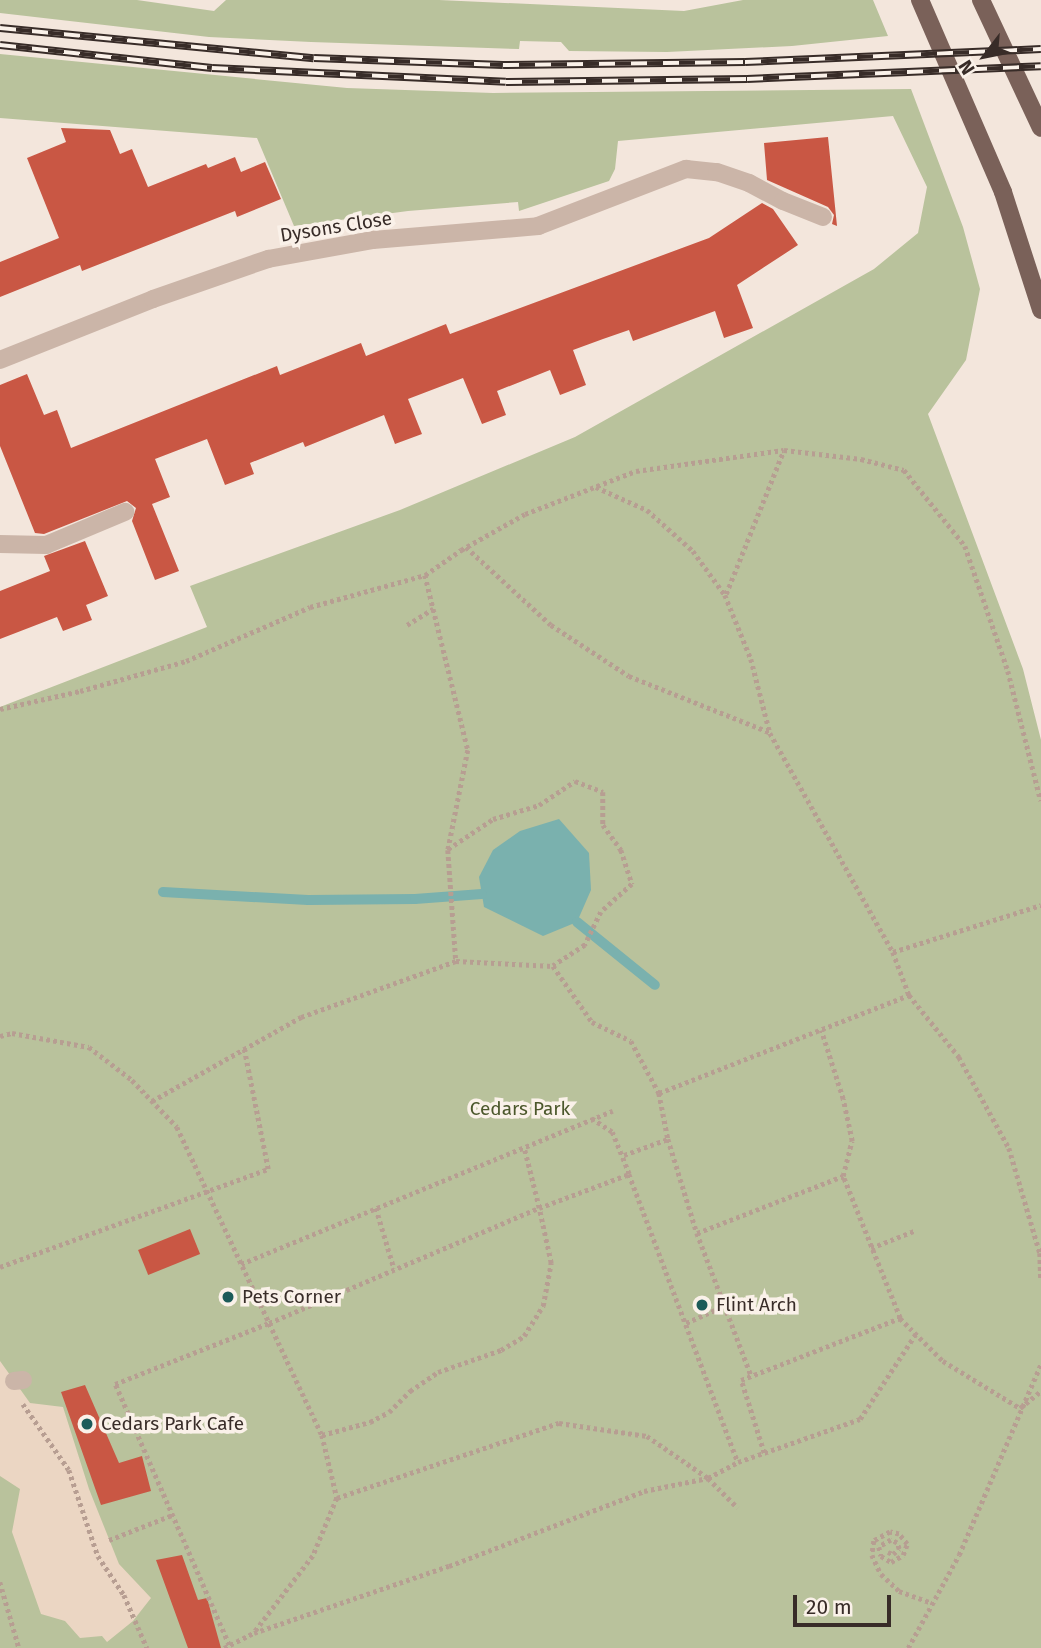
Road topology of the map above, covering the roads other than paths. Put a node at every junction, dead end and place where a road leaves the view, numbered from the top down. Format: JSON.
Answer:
{"nodes":[{"id":1,"x":920,"y":0,"type":"edge"},
{"id":2,"x":981,"y":0,"type":"edge"},
{"id":3,"x":1041,"y":128,"type":"edge"},
{"id":4,"x":823,"y":217,"type":"dead end"},
{"id":5,"x":1041,"y":310,"type":"edge"},
{"id":6,"x":0,"y":360,"type":"edge"},
{"id":7,"x":125,"y":512,"type":"dead end"},
{"id":8,"x":0,"y":544,"type":"edge"}],
"edges":[{"from":1,"to":5,"type":"main road"},
{"from":2,"to":3,"type":"main road"},
{"from":4,"to":6,"type":"street","name":"Dysons Close"},
{"from":7,"to":8,"type":"street"}]}
